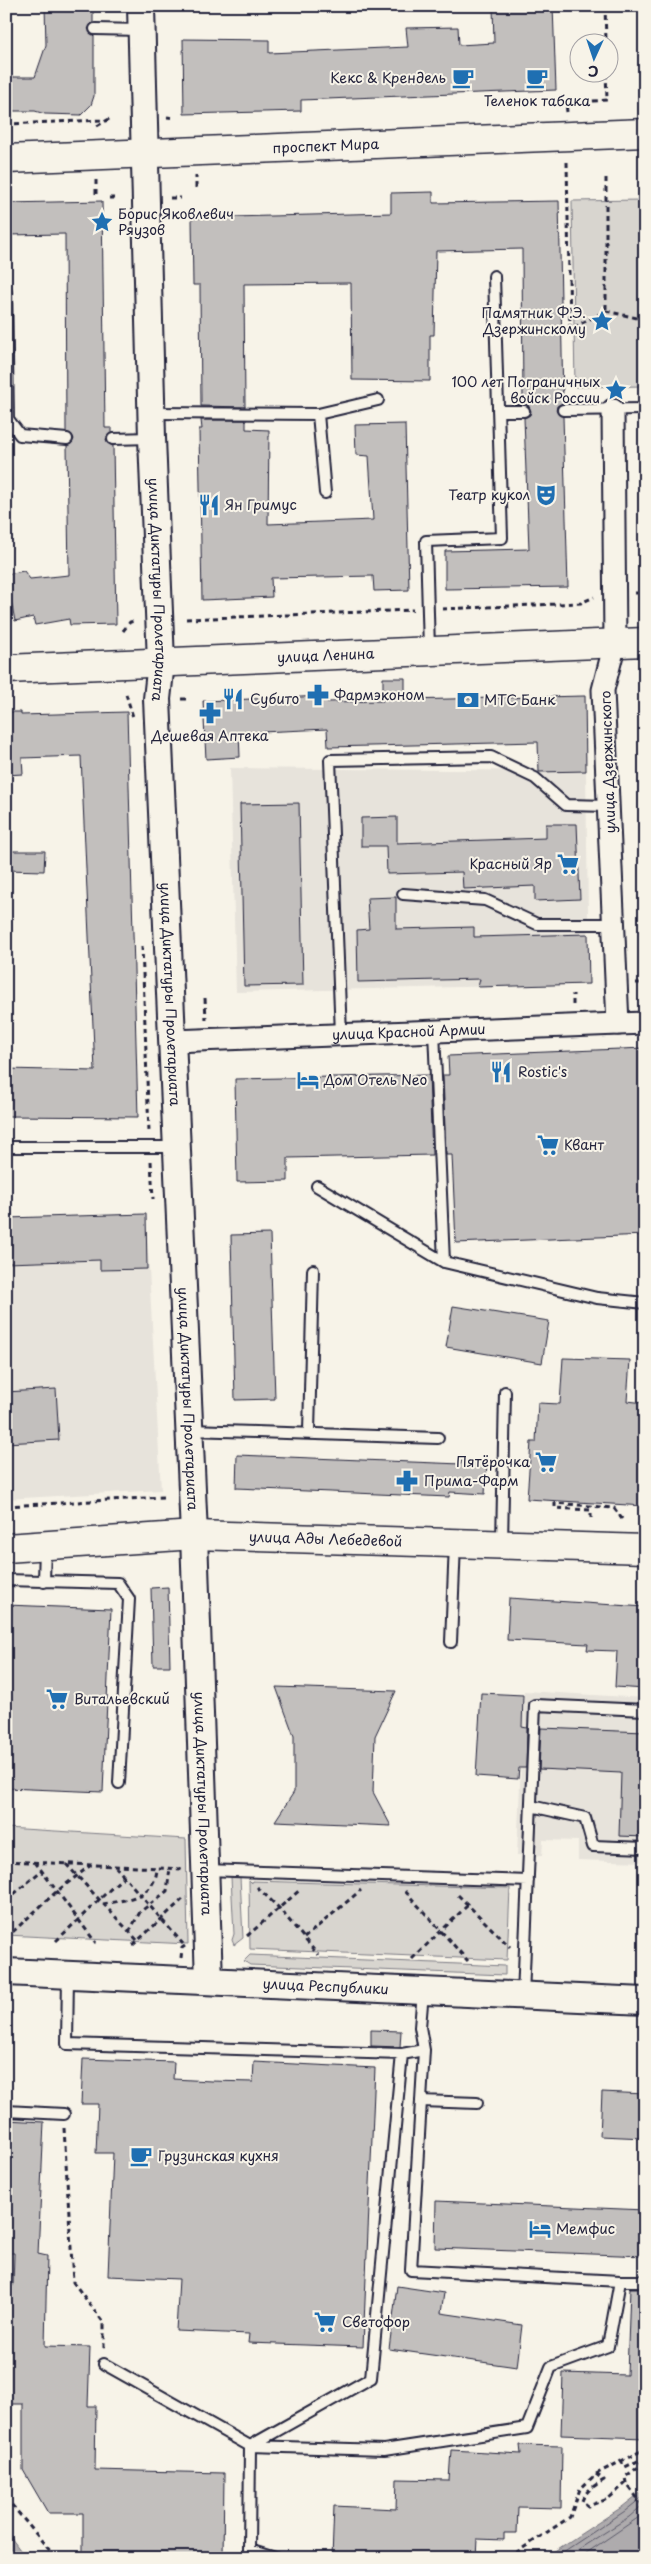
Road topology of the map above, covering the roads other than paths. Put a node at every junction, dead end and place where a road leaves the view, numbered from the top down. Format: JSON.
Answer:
{"nodes":[{"id":1,"x":142,"y":18,"type":"edge"},
{"id":2,"x":95,"y":29,"type":"dead end"},
{"id":3,"x":645,"y":133,"type":"edge"},
{"id":4,"x":145,"y":153,"type":"junction"},
{"id":5,"x":6,"y":159,"type":"edge"},
{"id":6,"x":494,"y":276,"type":"dead end"},
{"id":7,"x":6,"y":292,"type":"edge"},
{"id":8,"x":378,"y":400,"type":"dead end"},
{"id":9,"x":645,"y":409,"type":"edge"},
{"id":10,"x":563,"y":410,"type":"dead end"},
{"id":11,"x":613,"y":410,"type":"junction"},
{"id":12,"x":498,"y":411,"type":"junction"},
{"id":13,"x":524,"y":411,"type":"dead end"},
{"id":14,"x":318,"y":414,"type":"junction"},
{"id":15,"x":152,"y":426,"type":"junction"},
{"id":16,"x":66,"y":439,"type":"dead end"},
{"id":17,"x":112,"y":439,"type":"dead end"},
{"id":18,"x":325,"y":493,"type":"dead end"},
{"id":19,"x":645,"y":642,"type":"edge"},
{"id":20,"x":615,"y":643,"type":"junction"},
{"id":21,"x":429,"y":651,"type":"junction"},
{"id":22,"x":161,"y":662,"type":"junction"},
{"id":23,"x":6,"y":669,"type":"edge"},
{"id":24,"x":608,"y":806,"type":"junction"},
{"id":25,"x":403,"y":894,"type":"dead end"},
{"id":26,"x":614,"y":924,"type":"junction"},
{"id":27,"x":645,"y":1023,"type":"edge"},
{"id":28,"x":618,"y":1024,"type":"junction"},
{"id":29,"x":434,"y":1031,"type":"junction"},
{"id":30,"x":341,"y":1034,"type":"junction"},
{"id":31,"x":173,"y":1041,"type":"junction"},
{"id":32,"x":6,"y":1147,"type":"edge"},
{"id":33,"x":178,"y":1147,"type":"junction"},
{"id":34,"x":317,"y":1186,"type":"dead end"},
{"id":35,"x":444,"y":1262,"type":"junction"},
{"id":36,"x":313,"y":1270,"type":"dead end"},
{"id":37,"x":645,"y":1303,"type":"edge"},
{"id":38,"x":505,"y":1392,"type":"dead end"},
{"id":39,"x":190,"y":1430,"type":"junction"},
{"id":40,"x":309,"y":1432,"type":"junction"},
{"id":41,"x":438,"y":1438,"type":"dead end"},
{"id":42,"x":194,"y":1536,"type":"junction"},
{"id":43,"x":456,"y":1544,"type":"junction"},
{"id":44,"x":45,"y":1545,"type":"junction"},
{"id":45,"x":502,"y":1545,"type":"junction"},
{"id":46,"x":6,"y":1548,"type":"edge"},
{"id":47,"x":645,"y":1549,"type":"edge"},
{"id":48,"x":6,"y":1580,"type":"edge"},
{"id":49,"x":44,"y":1582,"type":"junction"},
{"id":50,"x":451,"y":1642,"type":"dead end"},
{"id":51,"x":645,"y":1710,"type":"edge"},
{"id":52,"x":119,"y":1783,"type":"dead end"},
{"id":53,"x":531,"y":1806,"type":"junction"},
{"id":54,"x":645,"y":1848,"type":"edge"},
{"id":55,"x":197,"y":1870,"type":"junction"},
{"id":56,"x":528,"y":1881,"type":"junction"},
{"id":57,"x":6,"y":1972,"type":"edge"},
{"id":58,"x":68,"y":1976,"type":"junction"},
{"id":59,"x":209,"y":1981,"type":"junction"},
{"id":60,"x":423,"y":1991,"type":"junction"},
{"id":61,"x":523,"y":1997,"type":"junction"},
{"id":62,"x":645,"y":2001,"type":"edge"},
{"id":63,"x":424,"y":2050,"type":"junction"},
{"id":64,"x":402,"y":2054,"type":"junction"},
{"id":65,"x":421,"y":2101,"type":"junction"},
{"id":66,"x":477,"y":2103,"type":"dead end"},
{"id":67,"x":6,"y":2110,"type":"edge"},
{"id":68,"x":64,"y":2114,"type":"road end"},
{"id":69,"x":620,"y":2281,"type":"junction"},
{"id":70,"x":645,"y":2281,"type":"edge"},
{"id":71,"x":104,"y":2364,"type":"road end"},
{"id":72,"x":250,"y":2446,"type":"junction"},
{"id":73,"x":275,"y":2558,"type":"edge"}],
"edges":[{"from":1,"to":2,"type":"lane"},
{"from":1,"to":4,"type":"street","name":"улица Диктатуры Пролетариата"},
{"from":3,"to":4,"type":"main road","name":"проспект Мира"},
{"from":4,"to":5,"type":"main road","name":"проспект Мира"},
{"from":4,"to":15,"type":"street","name":"улица Диктатуры Пролетариата"},
{"from":6,"to":12,"type":"lane"},
{"from":7,"to":16,"type":"lane"},
{"from":8,"to":14,"type":"lane"},
{"from":9,"to":11,"type":"lane"},
{"from":10,"to":11,"type":"lane"},
{"from":11,"to":20,"type":"street","name":"улица Дзержинского"},
{"from":12,"to":13,"type":"lane"},
{"from":12,"to":21,"type":"lane"},
{"from":14,"to":15,"type":"lane"},
{"from":14,"to":18,"type":"lane"},
{"from":15,"to":17,"type":"lane"},
{"from":15,"to":22,"type":"street","name":"улица Диктатуры Пролетариата"},
{"from":19,"to":20,"type":"main road","name":"улица Ленина"},
{"from":20,"to":21,"type":"main road","name":"улица Ленина"},
{"from":20,"to":24,"type":"street","name":"улица Дзержинского"},
{"from":21,"to":22,"type":"main road","name":"улица Ленина"},
{"from":22,"to":23,"type":"main road","name":"улица Ленина"},
{"from":22,"to":31,"type":"street","name":"улица Диктатуры Пролетариата"},
{"from":24,"to":26,"type":"street","name":"улица Дзержинского"},
{"from":24,"to":30,"type":"lane"},
{"from":25,"to":26,"type":"lane"},
{"from":26,"to":28,"type":"street","name":"улица Дзержинского"},
{"from":27,"to":28,"type":"street","name":"улица Красной Армии"},
{"from":28,"to":29,"type":"street","name":"улица Красной Армии"},
{"from":29,"to":30,"type":"street","name":"улица Красной Армии"},
{"from":29,"to":35,"type":"lane"},
{"from":30,"to":31,"type":"street","name":"улица Красной Армии"},
{"from":31,"to":33,"type":"street","name":"улица Диктатуры Пролетариата"},
{"from":32,"to":33,"type":"lane"},
{"from":33,"to":39,"type":"street","name":"улица Диктатуры Пролетариата"},
{"from":34,"to":35,"type":"lane"},
{"from":35,"to":37,"type":"lane"},
{"from":36,"to":40,"type":"lane"},
{"from":38,"to":45,"type":"lane"},
{"from":39,"to":40,"type":"lane"},
{"from":39,"to":42,"type":"street","name":"улица Диктатуры Пролетариата"},
{"from":40,"to":41,"type":"lane"},
{"from":42,"to":43,"type":"main road","name":"улица Ады Лебедевой"},
{"from":42,"to":44,"type":"main road","name":"улица Ады Лебедевой"},
{"from":42,"to":55,"type":"street","name":"улица Диктатуры Пролетариата"},
{"from":43,"to":45,"type":"main road","name":"улица Ады Лебедевой"},
{"from":43,"to":50,"type":"lane"},
{"from":44,"to":46,"type":"main road","name":"улица Ады Лебедевой"},
{"from":44,"to":49,"type":"lane"},
{"from":45,"to":47,"type":"main road","name":"улица Ады Лебедевой"},
{"from":48,"to":49,"type":"lane"},
{"from":49,"to":52,"type":"lane"},
{"from":51,"to":53,"type":"lane"},
{"from":53,"to":54,"type":"lane"},
{"from":53,"to":56,"type":"lane"},
{"from":55,"to":56,"type":"lane"},
{"from":55,"to":59,"type":"street","name":"улица Диктатуры Пролетариата"},
{"from":56,"to":61,"type":"lane"},
{"from":57,"to":58,"type":"street","name":"улица Республики"},
{"from":58,"to":59,"type":"street","name":"улица Республики"},
{"from":58,"to":64,"type":"lane"},
{"from":59,"to":60,"type":"street","name":"улица Республики"},
{"from":60,"to":61,"type":"street","name":"улица Республики"},
{"from":60,"to":63,"type":"lane"},
{"from":61,"to":62,"type":"street","name":"улица Республики"},
{"from":63,"to":64,"type":"lane"},
{"from":63,"to":65,"type":"lane"},
{"from":64,"to":72,"type":"lane"},
{"from":65,"to":66,"type":"lane"},
{"from":65,"to":69,"type":"lane"},
{"from":67,"to":68,"type":"lane"},
{"from":69,"to":70,"type":"lane"},
{"from":69,"to":72,"type":"lane"},
{"from":71,"to":72,"type":"lane"},
{"from":72,"to":73,"type":"lane"}]}
